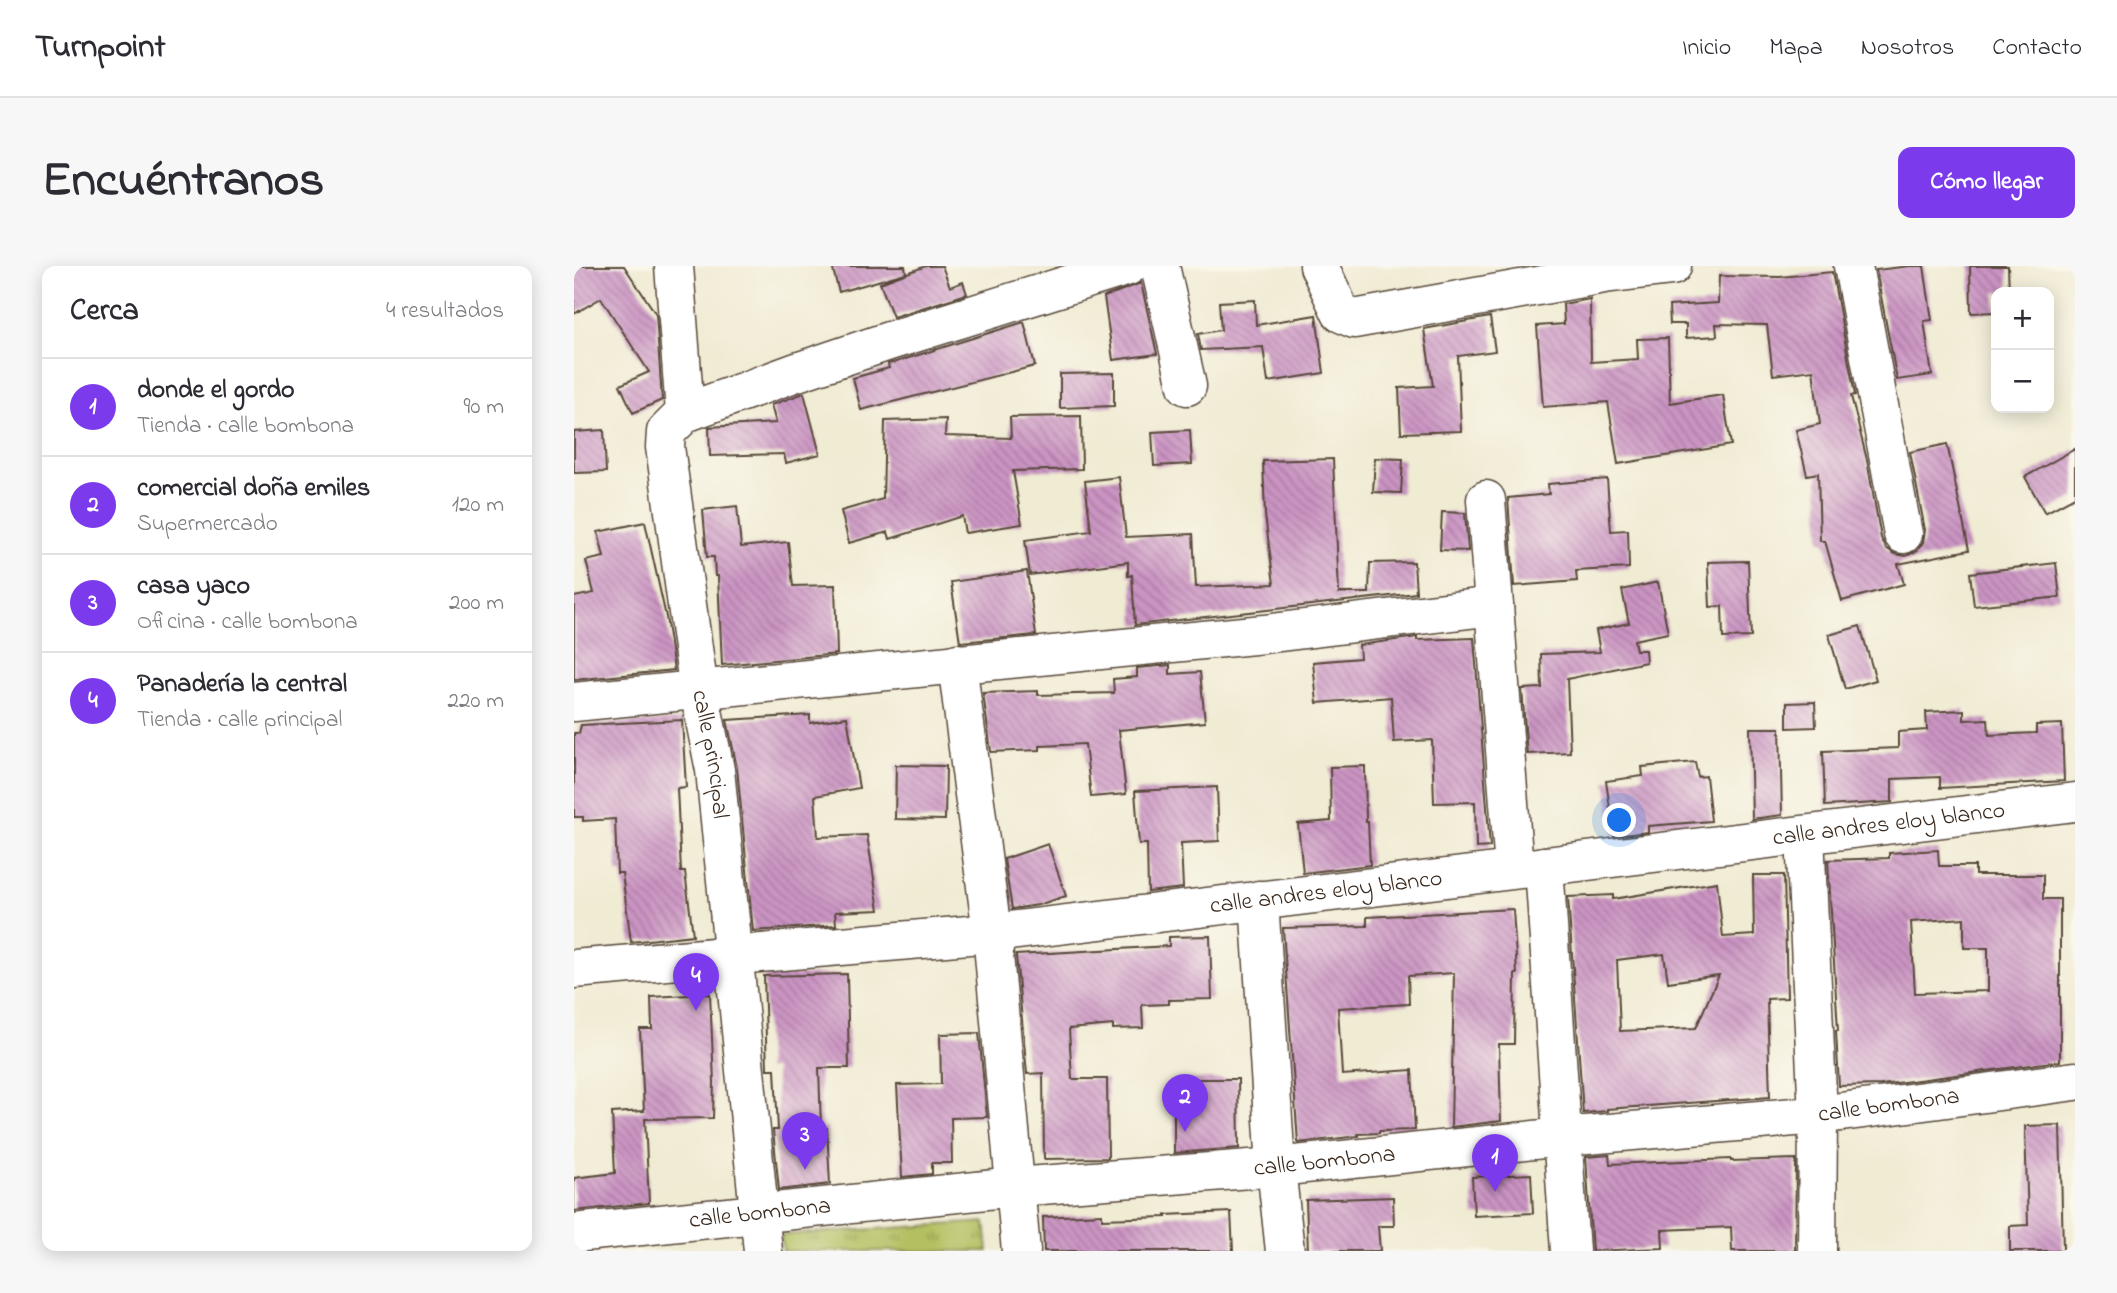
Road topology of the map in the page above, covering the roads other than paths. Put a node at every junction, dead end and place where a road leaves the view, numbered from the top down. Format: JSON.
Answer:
{"nodes":[{"id":1,"x":674,"y":266,"type":"edge"},
{"id":2,"x":1128,"y":266,"type":"edge"},
{"id":3,"x":1160,"y":266,"type":"edge"},
{"id":4,"x":1319,"y":266,"type":"edge"},
{"id":5,"x":1672,"y":266,"type":"edge"},
{"id":6,"x":1853,"y":266,"type":"edge"},
{"id":7,"x":1187,"y":386,"type":"dead end"},
{"id":8,"x":685,"y":413,"type":"junction"},
{"id":9,"x":1486,"y":500,"type":"dead end"},
{"id":10,"x":1903,"y":534,"type":"dead end"},
{"id":11,"x":1494,"y":606,"type":"junction"},
{"id":12,"x":957,"y":663,"type":"junction"},
{"id":13,"x":699,"y":691,"type":"junction"},
{"id":14,"x":574,"y":702,"type":"edge"},
{"id":15,"x":2075,"y":802,"type":"edge"},
{"id":16,"x":1805,"y":835,"type":"junction"},
{"id":17,"x":1529,"y":867,"type":"junction"},
{"id":18,"x":1259,"y":900,"type":"junction"},
{"id":19,"x":992,"y":933,"type":"junction"},
{"id":20,"x":732,"y":955,"type":"junction"},
{"id":21,"x":574,"y":969,"type":"edge"},
{"id":22,"x":2075,"y":1081,"type":"edge"},
{"id":23,"x":1818,"y":1115,"type":"junction"},
{"id":24,"x":1563,"y":1137,"type":"junction"},
{"id":25,"x":1276,"y":1167,"type":"junction"},
{"id":26,"x":1016,"y":1187,"type":"junction"},
{"id":27,"x":758,"y":1213,"type":"junction"},
{"id":28,"x":574,"y":1233,"type":"edge"},
{"id":29,"x":763,"y":1251,"type":"edge"},
{"id":30,"x":1021,"y":1251,"type":"edge"},
{"id":31,"x":1286,"y":1251,"type":"edge"},
{"id":32,"x":1570,"y":1251,"type":"edge"},
{"id":33,"x":1816,"y":1251,"type":"edge"}],
"edges":[{"from":1,"to":8,"type":"street"},
{"from":2,"to":8,"type":"street"},
{"from":3,"to":7,"type":"street"},
{"from":4,"to":5,"type":"street"},
{"from":6,"to":10,"type":"street"},
{"from":8,"to":13,"type":"street","name":"calle principal"},
{"from":9,"to":11,"type":"street"},
{"from":11,"to":12,"type":"street"},
{"from":11,"to":17,"type":"street"},
{"from":12,"to":13,"type":"street"},
{"from":12,"to":19,"type":"street"},
{"from":13,"to":14,"type":"street"},
{"from":13,"to":20,"type":"street","name":"calle principal"},
{"from":15,"to":16,"type":"street","name":"calle andres eloy blanco"},
{"from":16,"to":17,"type":"street","name":"calle andres eloy blanco"},
{"from":16,"to":23,"type":"street"},
{"from":17,"to":18,"type":"street","name":"calle andres eloy blanco"},
{"from":17,"to":24,"type":"street"},
{"from":18,"to":19,"type":"street","name":"calle andres eloy blanco"},
{"from":18,"to":25,"type":"street"},
{"from":19,"to":20,"type":"street","name":"calle andres eloy blanco"},
{"from":19,"to":26,"type":"street"},
{"from":20,"to":21,"type":"street","name":"calle andres eloy blanco"},
{"from":20,"to":27,"type":"street","name":"calle principal"},
{"from":22,"to":23,"type":"street","name":"calle bombona"},
{"from":23,"to":24,"type":"street","name":"calle bombona"},
{"from":23,"to":33,"type":"street"},
{"from":24,"to":25,"type":"street","name":"calle bombona"},
{"from":24,"to":32,"type":"street"},
{"from":25,"to":26,"type":"street","name":"calle bombona"},
{"from":25,"to":31,"type":"street"},
{"from":26,"to":27,"type":"street","name":"calle bombona"},
{"from":26,"to":30,"type":"street"},
{"from":27,"to":28,"type":"street","name":"calle bombona"},
{"from":27,"to":29,"type":"street","name":"calle principal"}]}
